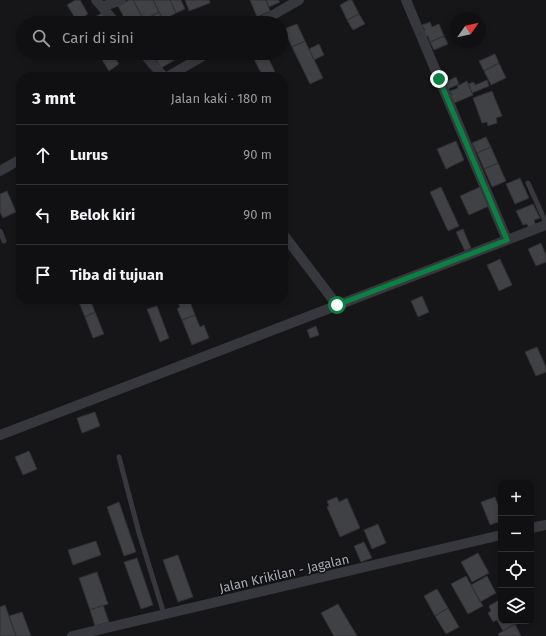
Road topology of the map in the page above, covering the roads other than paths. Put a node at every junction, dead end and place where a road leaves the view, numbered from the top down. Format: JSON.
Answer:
{"nodes":[{"id":1,"x":121,"y":0,"type":"edge"},
{"id":2,"x":299,"y":0,"type":"edge"},
{"id":3,"x":406,"y":0,"type":"edge"},
{"id":4,"x":99,"y":4,"type":"edge"},
{"id":5,"x":110,"y":16,"type":"edge"},
{"id":6,"x":271,"y":16,"type":"edge"},
{"id":7,"x":149,"y":60,"type":"edge"},
{"id":8,"x":196,"y":60,"type":"edge"},
{"id":9,"x":160,"y":72,"type":"edge"},
{"id":10,"x":176,"y":72,"type":"edge"},
{"id":11,"x":16,"y":162,"type":"edge"},
{"id":12,"x":0,"y":171,"type":"edge"},
{"id":13,"x":528,"y":183,"type":"dead end"},
{"id":14,"x":546,"y":224,"type":"edge"},
{"id":15,"x":0,"y":231,"type":"edge"},
{"id":16,"x":4,"y":240,"type":"dead end"},
{"id":17,"x":507,"y":240,"type":"junction"},
{"id":18,"x":288,"y":241,"type":"edge"},
{"id":19,"x":337,"y":305,"type":"junction"},
{"id":20,"x":0,"y":435,"type":"edge"},
{"id":21,"x":119,"y":457,"type":"dead end"},
{"id":22,"x":546,"y":525,"type":"edge"},
{"id":23,"x":534,"y":527,"type":"edge"},
{"id":24,"x":498,"y":536,"type":"edge"},
{"id":25,"x":164,"y":614,"type":"junction"},
{"id":26,"x":72,"y":636,"type":"edge"}],
"edges":[{"from":1,"to":4,"type":"street"},
{"from":2,"to":6,"type":"street"},
{"from":3,"to":17,"type":"street"},
{"from":4,"to":5,"type":"street"},
{"from":7,"to":9,"type":"street"},
{"from":8,"to":10,"type":"street"},
{"from":11,"to":12,"type":"street"},
{"from":13,"to":14,"type":"lane"},
{"from":14,"to":17,"type":"street"},
{"from":15,"to":16,"type":"lane"},
{"from":17,"to":19,"type":"street"},
{"from":18,"to":19,"type":"street"},
{"from":19,"to":20,"type":"street"},
{"from":21,"to":25,"type":"lane"},
{"from":22,"to":23,"type":"street"},
{"from":24,"to":25,"type":"street","name":"Jalan Krikilan - Jagalan"},
{"from":25,"to":26,"type":"street","name":"Jalan Krikilan - Jagalan"}]}
